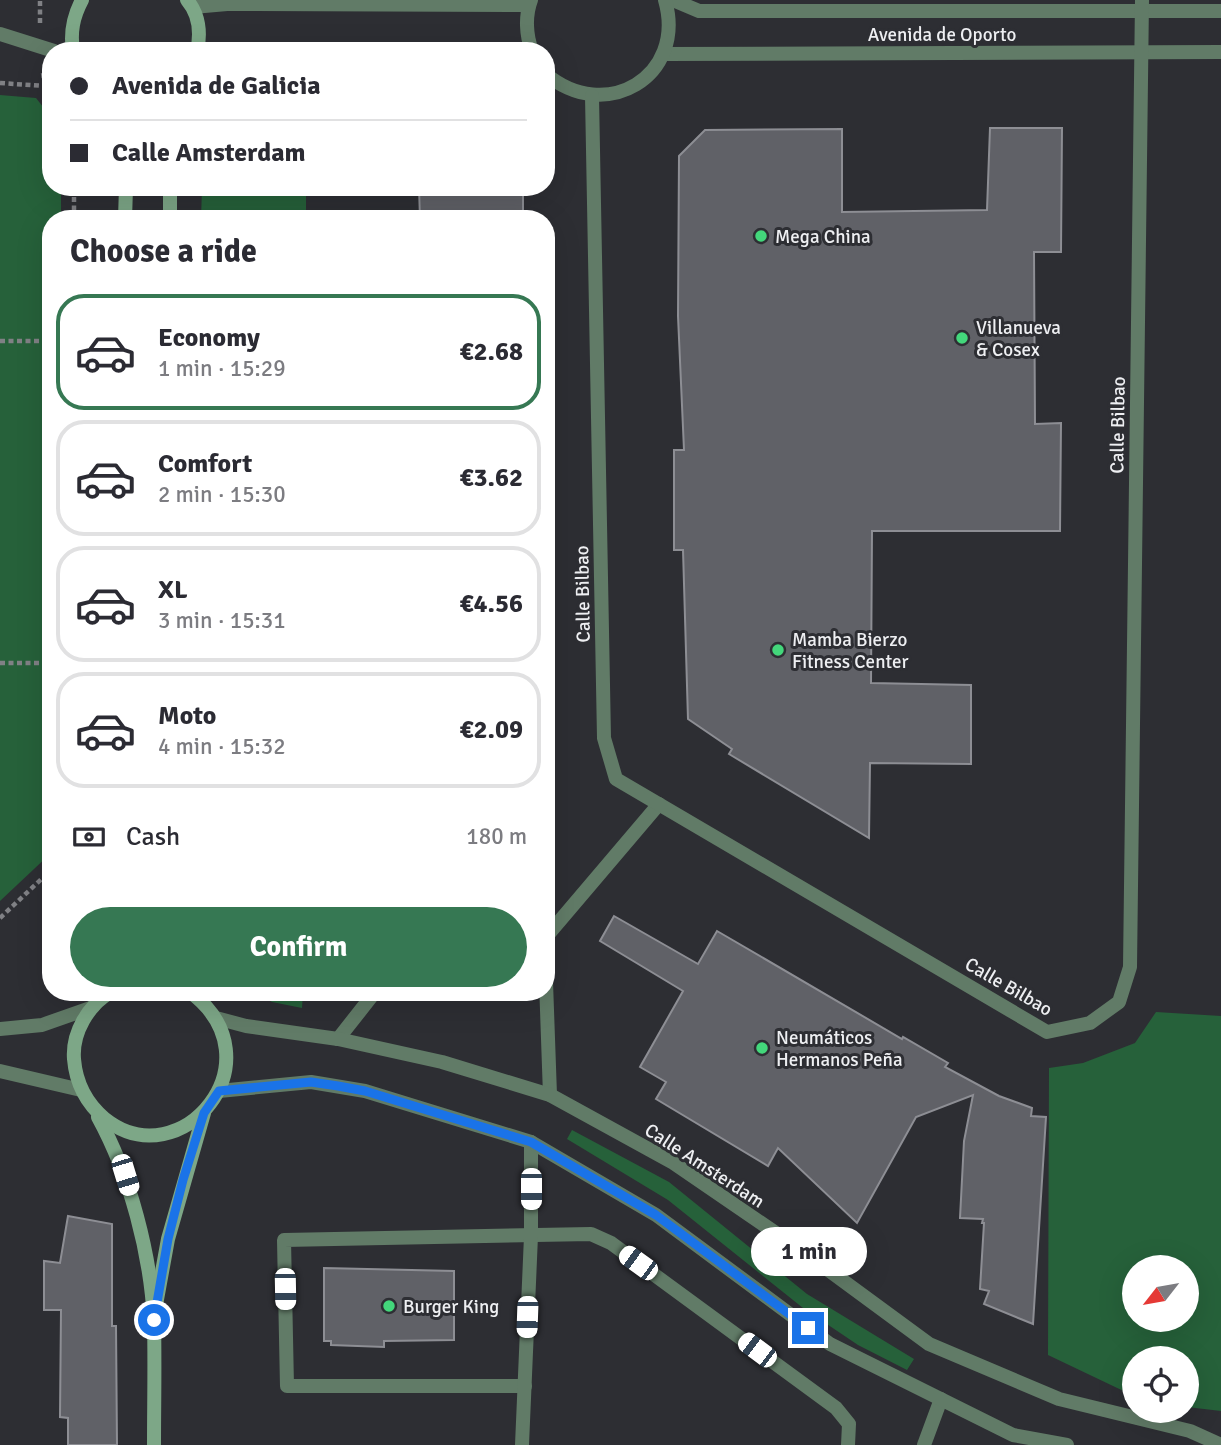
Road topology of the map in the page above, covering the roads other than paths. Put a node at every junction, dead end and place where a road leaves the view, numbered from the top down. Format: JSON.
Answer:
{"nodes":[{"id":1,"x":82,"y":0,"type":"edge"},
{"id":2,"x":665,"y":0,"type":"edge"},
{"id":3,"x":673,"y":0,"type":"edge"},
{"id":4,"x":530,"y":2,"type":"edge"},
{"id":5,"x":190,"y":4,"type":"edge"},
{"id":6,"x":1142,"y":6,"type":"edge"},
{"id":7,"x":1221,"y":11,"type":"edge"},
{"id":8,"x":0,"y":34,"type":"edge"},
{"id":9,"x":72,"y":42,"type":"edge"},
{"id":10,"x":199,"y":42,"type":"edge"},
{"id":11,"x":529,"y":42,"type":"edge"},
{"id":12,"x":42,"y":47,"type":"edge"},
{"id":13,"x":1141,"y":52,"type":"junction"},
{"id":14,"x":1221,"y":52,"type":"edge"},
{"id":15,"x":664,"y":54,"type":"junction"},
{"id":16,"x":555,"y":82,"type":"edge"},
{"id":17,"x":592,"y":96,"type":"junction"},
{"id":18,"x":659,"y":804,"type":"junction"},
{"id":19,"x":555,"y":926,"type":"edge"},
{"id":20,"x":94,"y":1001,"type":"edge"},
{"id":21,"x":100,"y":1001,"type":"edge"},
{"id":22,"x":202,"y":1001,"type":"edge"},
{"id":23,"x":368,"y":1001,"type":"edge"},
{"id":24,"x":547,"y":1001,"type":"edge"},
{"id":25,"x":216,"y":1018,"type":"junction"},
{"id":26,"x":0,"y":1029,"type":"edge"},
{"id":27,"x":338,"y":1039,"type":"junction"},
{"id":28,"x":0,"y":1071,"type":"edge"},
{"id":29,"x":81,"y":1090,"type":"junction"},
{"id":30,"x":219,"y":1091,"type":"junction"},
{"id":31,"x":551,"y":1095,"type":"junction"},
{"id":32,"x":94,"y":1110,"type":"junction"},
{"id":33,"x":204,"y":1113,"type":"junction"},
{"id":34,"x":531,"y":1142,"type":"junction"},
{"id":35,"x":531,"y":1236,"type":"junction"},
{"id":36,"x":154,"y":1320,"type":"junction"},
{"id":37,"x":525,"y":1386,"type":"junction"},
{"id":38,"x":941,"y":1399,"type":"junction"},
{"id":39,"x":154,"y":1445,"type":"edge"},
{"id":40,"x":522,"y":1445,"type":"edge"},
{"id":41,"x":848,"y":1445,"type":"edge"},
{"id":42,"x":924,"y":1445,"type":"edge"},
{"id":43,"x":1067,"y":1445,"type":"edge"},
{"id":44,"x":1221,"y":1445,"type":"edge"}],
"edges":[{"from":1,"to":9,"type":"main road"},
{"from":2,"to":15,"type":"street"},
{"from":3,"to":6,"type":"street","name":"Avenida de Oporto"},
{"from":4,"to":5,"type":"street"},
{"from":4,"to":11,"type":"street"},
{"from":5,"to":10,"type":"main road"},
{"from":6,"to":7,"type":"street","name":"Avenida de Oporto"},
{"from":6,"to":13,"type":"street","name":"Calle Bilbao"},
{"from":8,"to":12,"type":"street"},
{"from":13,"to":14,"type":"street","name":"Avenida de Oporto"},
{"from":13,"to":15,"type":"street","name":"Avenida de Oporto"},
{"from":13,"to":18,"type":"street","name":"Calle Bilbao"},
{"from":15,"to":17,"type":"street"},
{"from":16,"to":17,"type":"street"},
{"from":17,"to":18,"type":"street","name":"Calle Bilbao"},
{"from":18,"to":19,"type":"street"},
{"from":20,"to":26,"type":"street"},
{"from":21,"to":29,"type":"main road"},
{"from":22,"to":25,"type":"main road"},
{"from":23,"to":27,"type":"street"},
{"from":24,"to":31,"type":"street"},
{"from":25,"to":27,"type":"street","name":"Calle Amsterdam"},
{"from":25,"to":30,"type":"main road"},
{"from":27,"to":31,"type":"street","name":"Calle Amsterdam"},
{"from":28,"to":29,"type":"street"},
{"from":29,"to":32,"type":"main road"},
{"from":30,"to":33,"type":"main road"},
{"from":30,"to":34,"type":"street"},
{"from":31,"to":44,"type":"street","name":"Calle Amsterdam"},
{"from":32,"to":33,"type":"main road"},
{"from":32,"to":36,"type":"main road"},
{"from":33,"to":36,"type":"main road"},
{"from":34,"to":35,"type":"street"},
{"from":34,"to":38,"type":"street"},
{"from":35,"to":37,"type":"street"},
{"from":35,"to":37,"type":"street"},
{"from":35,"to":41,"type":"street"},
{"from":36,"to":39,"type":"main road"},
{"from":37,"to":40,"type":"street"},
{"from":38,"to":42,"type":"street"},
{"from":38,"to":43,"type":"street"}]}
